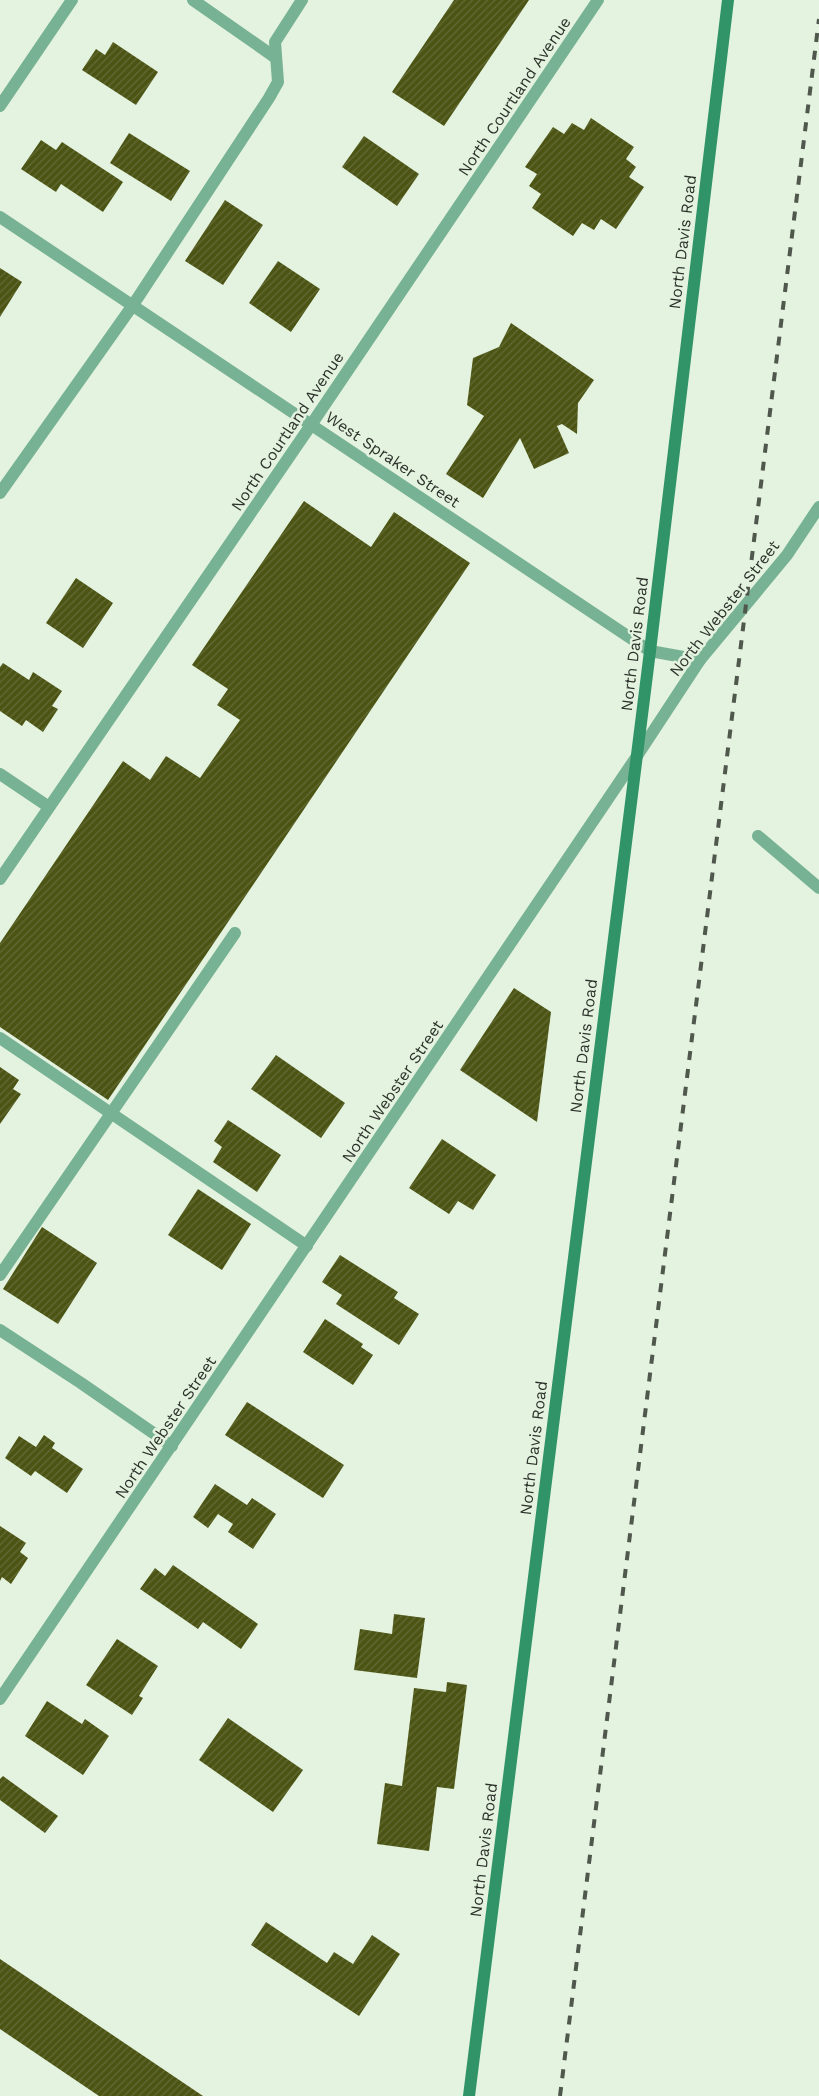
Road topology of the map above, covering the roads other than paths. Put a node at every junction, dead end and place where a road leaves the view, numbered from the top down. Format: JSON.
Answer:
{"nodes":[{"id":1,"x":72,"y":0,"type":"edge"},
{"id":2,"x":194,"y":0,"type":"edge"},
{"id":3,"x":302,"y":0,"type":"edge"},
{"id":4,"x":598,"y":0,"type":"edge"},
{"id":5,"x":728,"y":0,"type":"edge"},
{"id":6,"x":276,"y":58,"type":"junction"},
{"id":7,"x":0,"y":106,"type":"edge"},
{"id":8,"x":0,"y":217,"type":"edge"},
{"id":9,"x":133,"y":305,"type":"junction"},
{"id":10,"x":311,"y":425,"type":"junction"},
{"id":11,"x":0,"y":493,"type":"edge"},
{"id":12,"x":819,"y":507,"type":"edge"},
{"id":13,"x":650,"y":651,"type":"junction"},
{"id":14,"x":700,"y":660,"type":"junction"},
{"id":15,"x":635,"y":759,"type":"junction"},
{"id":16,"x":0,"y":774,"type":"edge"},
{"id":17,"x":48,"y":806,"type":"junction"},
{"id":18,"x":758,"y":836,"type":"dead end"},
{"id":19,"x":0,"y":878,"type":"edge"},
{"id":20,"x":819,"y":888,"type":"edge"},
{"id":21,"x":235,"y":933,"type":"dead end"},
{"id":22,"x":0,"y":1038,"type":"edge"},
{"id":23,"x":111,"y":1113,"type":"junction"},
{"id":24,"x":307,"y":1246,"type":"junction"},
{"id":25,"x":0,"y":1276,"type":"edge"},
{"id":26,"x":0,"y":1330,"type":"edge"},
{"id":27,"x":172,"y":1446,"type":"junction"},
{"id":28,"x":0,"y":1699,"type":"edge"},
{"id":29,"x":469,"y":2096,"type":"edge"}],
"edges":[{"from":1,"to":7,"type":"street"},
{"from":2,"to":6,"type":"street"},
{"from":3,"to":6,"type":"street"},
{"from":4,"to":10,"type":"street","name":"North Courtland Avenue"},
{"from":5,"to":13,"type":"street","name":"North Davis Road"},
{"from":6,"to":9,"type":"street"},
{"from":8,"to":9,"type":"street","name":"West Spraker Street"},
{"from":9,"to":10,"type":"street","name":"West Spraker Street"},
{"from":9,"to":11,"type":"street"},
{"from":10,"to":13,"type":"street","name":"West Spraker Street"},
{"from":10,"to":17,"type":"street","name":"North Courtland Avenue"},
{"from":12,"to":14,"type":"street","name":"North Webster Street"},
{"from":13,"to":14,"type":"street","name":"West Spraker Street"},
{"from":13,"to":15,"type":"street","name":"North Davis Road"},
{"from":14,"to":15,"type":"street","name":"North Webster Street"},
{"from":15,"to":24,"type":"street","name":"North Webster Street"},
{"from":15,"to":29,"type":"street","name":"North Davis Road"},
{"from":16,"to":17,"type":"street"},
{"from":17,"to":19,"type":"street","name":"North Courtland Avenue"},
{"from":18,"to":20,"type":"street"},
{"from":21,"to":23,"type":"street"},
{"from":22,"to":23,"type":"street"},
{"from":23,"to":24,"type":"street"},
{"from":23,"to":25,"type":"street"},
{"from":24,"to":27,"type":"street","name":"North Webster Street"},
{"from":26,"to":27,"type":"street"},
{"from":27,"to":28,"type":"street","name":"North Webster Street"}]}
